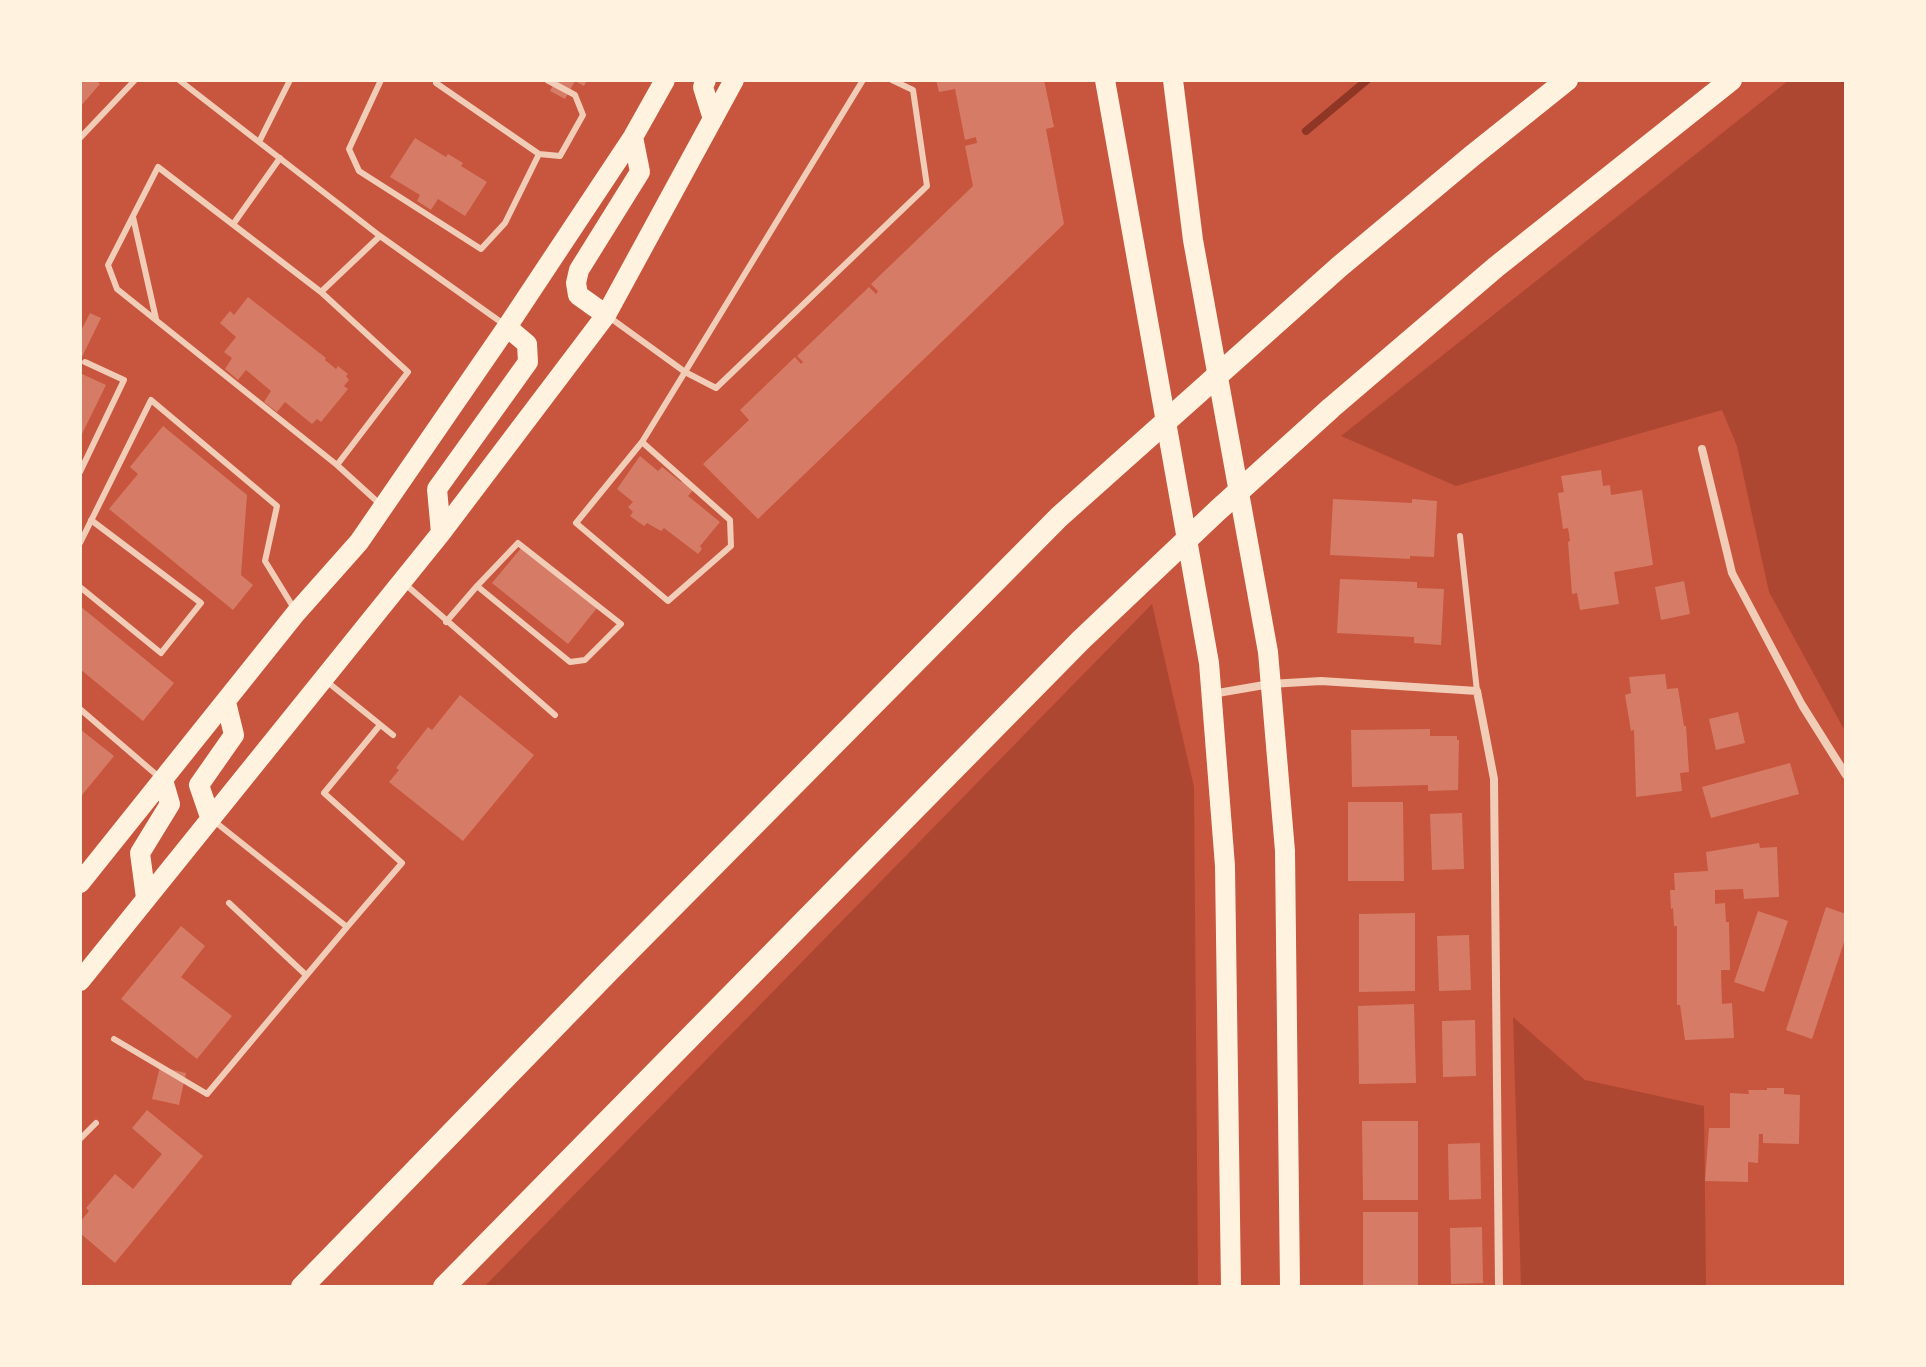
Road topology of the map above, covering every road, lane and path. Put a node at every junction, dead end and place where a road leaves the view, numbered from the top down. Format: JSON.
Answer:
{"nodes":[{"id":1,"x":135,"y":80,"type":"edge"},
{"id":2,"x":179,"y":80,"type":"edge"},
{"id":3,"x":290,"y":80,"type":"edge"},
{"id":4,"x":381,"y":80,"type":"edge"},
{"id":5,"x":547,"y":80,"type":"edge"},
{"id":6,"x":665,"y":80,"type":"edge"},
{"id":7,"x":706,"y":80,"type":"edge"},
{"id":8,"x":734,"y":80,"type":"edge"},
{"id":9,"x":863,"y":80,"type":"edge"},
{"id":10,"x":892,"y":80,"type":"edge"},
{"id":11,"x":1105,"y":80,"type":"edge"},
{"id":12,"x":1567,"y":80,"type":"edge"},
{"id":13,"x":1731,"y":80,"type":"edge"},
{"id":14,"x":434,"y":81,"type":"edge"},
{"id":15,"x":1176,"y":82,"type":"edge"},
{"id":16,"x":713,"y":119,"type":"junction"},
{"id":17,"x":633,"y":137,"type":"junction"},
{"id":18,"x":80,"y":138,"type":"edge"},
{"id":19,"x":259,"y":142,"type":"junction"},
{"id":20,"x":539,"y":154,"type":"junction"},
{"id":21,"x":280,"y":158,"type":"junction"},
{"id":22,"x":133,"y":217,"type":"junction"},
{"id":23,"x":234,"y":223,"type":"junction"},
{"id":24,"x":380,"y":236,"type":"junction"},
{"id":25,"x":321,"y":292,"type":"junction"},
{"id":26,"x":606,"y":315,"type":"junction"},
{"id":27,"x":157,"y":321,"type":"junction"},
{"id":28,"x":507,"y":327,"type":"junction"},
{"id":29,"x":85,"y":362,"type":"dead end"},
{"id":30,"x":685,"y":372,"type":"junction"},
{"id":31,"x":642,"y":442,"type":"junction"},
{"id":32,"x":1702,"y":449,"type":"dead end"},
{"id":33,"x":337,"y":465,"type":"junction"},
{"id":34,"x":80,"y":472,"type":"edge"},
{"id":35,"x":382,"y":506,"type":"junction"},
{"id":36,"x":91,"y":520,"type":"junction"},
{"id":37,"x":441,"y":533,"type":"junction"},
{"id":38,"x":1460,"y":536,"type":"dead end"},
{"id":39,"x":80,"y":543,"type":"edge"},
{"id":40,"x":402,"y":582,"type":"junction"},
{"id":41,"x":477,"y":586,"type":"junction"},
{"id":42,"x":80,"y":587,"type":"edge"},
{"id":43,"x":296,"y":613,"type":"junction"},
{"id":44,"x":446,"y":622,"type":"junction"},
{"id":45,"x":322,"y":678,"type":"junction"},
{"id":46,"x":1270,"y":684,"type":"junction"},
{"id":47,"x":1477,"y":691,"type":"junction"},
{"id":48,"x":1212,"y":694,"type":"junction"},
{"id":49,"x":226,"y":702,"type":"junction"},
{"id":50,"x":80,"y":709,"type":"edge"},
{"id":51,"x":555,"y":715,"type":"dead end"},
{"id":52,"x":380,"y":725,"type":"junction"},
{"id":53,"x":393,"y":735,"type":"dead end"},
{"id":54,"x":1846,"y":775,"type":"edge"},
{"id":55,"x":163,"y":780,"type":"junction"},
{"id":56,"x":210,"y":817,"type":"junction"},
{"id":57,"x":80,"y":883,"type":"edge"},
{"id":58,"x":146,"y":898,"type":"junction"},
{"id":59,"x":229,"y":903,"type":"dead end"},
{"id":60,"x":347,"y":927,"type":"junction"},
{"id":61,"x":306,"y":975,"type":"junction"},
{"id":62,"x":80,"y":981,"type":"edge"},
{"id":63,"x":114,"y":1039,"type":"dead end"},
{"id":64,"x":96,"y":1123,"type":"dead end"},
{"id":65,"x":80,"y":1139,"type":"edge"},
{"id":66,"x":302,"y":1287,"type":"edge"},
{"id":67,"x":444,"y":1287,"type":"edge"},
{"id":68,"x":1231,"y":1287,"type":"edge"},
{"id":69,"x":1290,"y":1287,"type":"edge"},
{"id":70,"x":1499,"y":1287,"type":"edge"}],
"edges":[{"from":1,"to":18,"type":"lane"},
{"from":2,"to":19,"type":"lane"},
{"from":3,"to":19,"type":"lane"},
{"from":4,"to":20,"type":"lane"},
{"from":5,"to":20,"type":"lane"},
{"from":6,"to":17,"type":"main road"},
{"from":7,"to":16,"type":"main road"},
{"from":8,"to":16,"type":"main road"},
{"from":9,"to":30,"type":"lane"},
{"from":10,"to":30,"type":"lane"},
{"from":11,"to":48,"type":"main road"},
{"from":12,"to":66,"type":"highway"},
{"from":13,"to":67,"type":"highway"},
{"from":14,"to":20,"type":"lane"},
{"from":15,"to":46,"type":"main road"},
{"from":16,"to":26,"type":"main road"},
{"from":17,"to":26,"type":"main road"},
{"from":17,"to":28,"type":"main road"},
{"from":19,"to":21,"type":"lane"},
{"from":21,"to":23,"type":"lane"},
{"from":21,"to":24,"type":"lane"},
{"from":22,"to":23,"type":"lane"},
{"from":22,"to":27,"type":"lane"},
{"from":22,"to":27,"type":"lane"},
{"from":23,"to":25,"type":"lane"},
{"from":24,"to":25,"type":"lane"},
{"from":24,"to":28,"type":"lane"},
{"from":25,"to":33,"type":"lane"},
{"from":26,"to":30,"type":"lane"},
{"from":26,"to":37,"type":"main road"},
{"from":27,"to":33,"type":"lane"},
{"from":28,"to":35,"type":"main road"},
{"from":28,"to":37,"type":"main road"},
{"from":29,"to":34,"type":"lane"},
{"from":30,"to":31,"type":"lane"},
{"from":31,"to":31,"type":"lane"},
{"from":32,"to":54,"type":"street"},
{"from":33,"to":35,"type":"lane"},
{"from":35,"to":43,"type":"main road"},
{"from":36,"to":39,"type":"lane"},
{"from":36,"to":42,"type":"lane"},
{"from":36,"to":43,"type":"lane"},
{"from":37,"to":40,"type":"main road"},
{"from":38,"to":47,"type":"lane"},
{"from":40,"to":44,"type":"lane"},
{"from":40,"to":45,"type":"main road"},
{"from":41,"to":41,"type":"lane"},
{"from":41,"to":44,"type":"lane"},
{"from":43,"to":49,"type":"main road"},
{"from":44,"to":51,"type":"lane"},
{"from":45,"to":52,"type":"lane"},
{"from":45,"to":56,"type":"main road"},
{"from":46,"to":47,"type":"street"},
{"from":46,"to":48,"type":"street"},
{"from":46,"to":69,"type":"main road"},
{"from":47,"to":70,"type":"street"},
{"from":48,"to":68,"type":"main road"},
{"from":49,"to":55,"type":"main road"},
{"from":49,"to":56,"type":"main road"},
{"from":50,"to":55,"type":"lane"},
{"from":52,"to":53,"type":"lane"},
{"from":52,"to":60,"type":"lane"},
{"from":55,"to":57,"type":"main road"},
{"from":55,"to":58,"type":"main road"},
{"from":56,"to":58,"type":"main road"},
{"from":56,"to":60,"type":"lane"},
{"from":58,"to":62,"type":"main road"},
{"from":59,"to":61,"type":"lane"},
{"from":60,"to":61,"type":"lane"},
{"from":61,"to":63,"type":"lane"},
{"from":64,"to":65,"type":"lane"}]}
